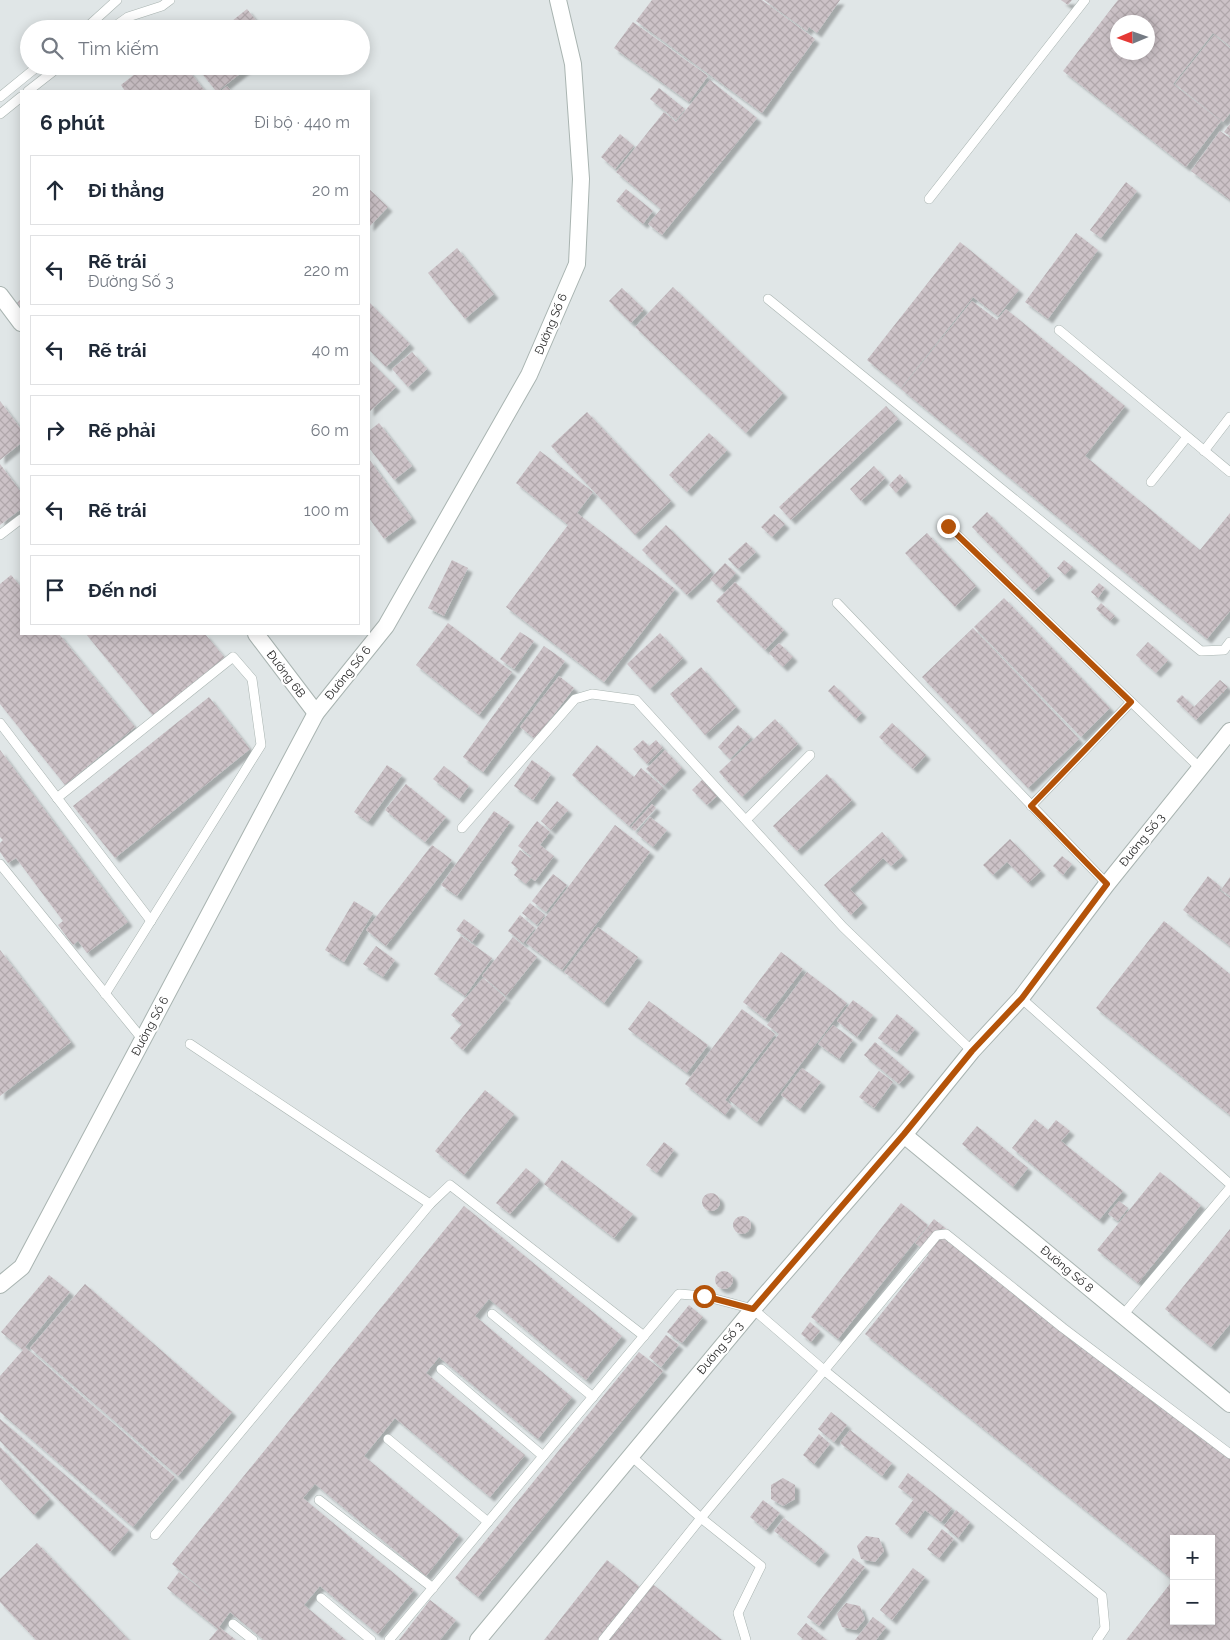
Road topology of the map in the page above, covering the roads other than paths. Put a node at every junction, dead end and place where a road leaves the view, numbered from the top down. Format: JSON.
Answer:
{"nodes":[{"id":1,"x":117,"y":0,"type":"edge"},
{"id":2,"x":170,"y":0,"type":"edge"},
{"id":3,"x":558,"y":0,"type":"edge"},
{"id":4,"x":1085,"y":0,"type":"edge"},
{"id":5,"x":95,"y":20,"type":"edge"},
{"id":6,"x":124,"y":20,"type":"edge"},
{"id":7,"x":27,"y":75,"type":"edge"},
{"id":8,"x":48,"y":75,"type":"edge"},
{"id":9,"x":29,"y":90,"type":"edge"},
{"id":10,"x":0,"y":96,"type":"edge"},
{"id":11,"x":20,"y":98,"type":"edge"},
{"id":12,"x":0,"y":114,"type":"edge"},
{"id":13,"x":930,"y":199,"type":"dead end"},
{"id":14,"x":768,"y":299,"type":"dead end"},
{"id":15,"x":3,"y":306,"type":"edge"},
{"id":16,"x":20,"y":322,"type":"edge"},
{"id":17,"x":1060,"y":330,"type":"dead end"},
{"id":18,"x":1230,"y":417,"type":"edge"},
{"id":19,"x":1187,"y":437,"type":"junction"},
{"id":20,"x":1204,"y":451,"type":"junction"},
{"id":21,"x":1230,"y":472,"type":"edge"},
{"id":22,"x":1151,"y":482,"type":"dead end"},
{"id":23,"x":20,"y":520,"type":"edge"},
{"id":24,"x":948,"y":526,"type":"dead end"},
{"id":25,"x":0,"y":535,"type":"edge"},
{"id":26,"x":837,"y":603,"type":"dead end"},
{"id":27,"x":257,"y":635,"type":"edge"},
{"id":28,"x":1230,"y":642,"type":"edge"},
{"id":29,"x":1131,"y":702,"type":"junction"},
{"id":30,"x":316,"y":713,"type":"junction"},
{"id":31,"x":0,"y":724,"type":"edge"},
{"id":32,"x":1230,"y":731,"type":"edge"},
{"id":33,"x":810,"y":755,"type":"dead end"},
{"id":34,"x":1200,"y":768,"type":"junction"},
{"id":35,"x":57,"y":798,"type":"junction"},
{"id":36,"x":1031,"y":806,"type":"junction"},
{"id":37,"x":746,"y":820,"type":"junction"},
{"id":38,"x":462,"y":828,"type":"dead end"},
{"id":39,"x":0,"y":864,"type":"edge"},
{"id":40,"x":1107,"y":884,"type":"junction"},
{"id":41,"x":151,"y":921,"type":"junction"},
{"id":42,"x":105,"y":994,"type":"junction"},
{"id":43,"x":1022,"y":998,"type":"junction"},
{"id":44,"x":143,"y":1040,"type":"junction"},
{"id":45,"x":190,"y":1044,"type":"dead end"},
{"id":46,"x":972,"y":1051,"type":"junction"},
{"id":47,"x":904,"y":1134,"type":"junction"},
{"id":48,"x":1230,"y":1184,"type":"edge"},
{"id":49,"x":1230,"y":1188,"type":"edge"},
{"id":50,"x":430,"y":1204,"type":"junction"},
{"id":51,"x":0,"y":1285,"type":"edge"},
{"id":52,"x":753,"y":1309,"type":"junction"},
{"id":53,"x":492,"y":1314,"type":"dead end"},
{"id":54,"x":1123,"y":1315,"type":"junction"},
{"id":55,"x":644,"y":1336,"type":"junction"},
{"id":56,"x":441,"y":1369,"type":"dead end"},
{"id":57,"x":825,"y":1371,"type":"junction"},
{"id":58,"x":593,"y":1397,"type":"junction"},
{"id":59,"x":1230,"y":1404,"type":"edge"},
{"id":60,"x":388,"y":1439,"type":"dead end"},
{"id":61,"x":1230,"y":1454,"type":"edge"},
{"id":62,"x":630,"y":1455,"type":"junction"},
{"id":63,"x":543,"y":1456,"type":"junction"},
{"id":64,"x":319,"y":1500,"type":"dead end"},
{"id":65,"x":701,"y":1518,"type":"junction"},
{"id":66,"x":488,"y":1522,"type":"junction"},
{"id":67,"x":155,"y":1534,"type":"dead end"},
{"id":68,"x":433,"y":1588,"type":"junction"},
{"id":69,"x":322,"y":1598,"type":"dead end"},
{"id":70,"x":233,"y":1624,"type":"dead end"},
{"id":71,"x":253,"y":1640,"type":"edge"},
{"id":72,"x":370,"y":1640,"type":"edge"},
{"id":73,"x":390,"y":1640,"type":"edge"},
{"id":74,"x":478,"y":1640,"type":"edge"},
{"id":75,"x":603,"y":1640,"type":"edge"},
{"id":76,"x":746,"y":1640,"type":"edge"},
{"id":77,"x":1097,"y":1640,"type":"edge"}],
"edges":[{"from":1,"to":5,"type":"lane"},
{"from":2,"to":6,"type":"lane"},
{"from":3,"to":30,"type":"street","name":"Đường Số 6"},
{"from":4,"to":13,"type":"lane"},
{"from":7,"to":10,"type":"lane"},
{"from":8,"to":9,"type":"lane"},
{"from":11,"to":12,"type":"lane"},
{"from":14,"to":28,"type":"lane"},
{"from":15,"to":16,"type":"street"},
{"from":17,"to":19,"type":"lane"},
{"from":18,"to":20,"type":"lane"},
{"from":19,"to":20,"type":"lane"},
{"from":19,"to":22,"type":"lane"},
{"from":20,"to":21,"type":"lane"},
{"from":23,"to":25,"type":"lane"},
{"from":24,"to":29,"type":"lane"},
{"from":26,"to":36,"type":"lane"},
{"from":27,"to":30,"type":"street","name":"Đường 6B"},
{"from":29,"to":34,"type":"lane"},
{"from":29,"to":36,"type":"lane"},
{"from":30,"to":44,"type":"street","name":"Đường Số 6"},
{"from":31,"to":35,"type":"lane"},
{"from":32,"to":34,"type":"street","name":"Đường Số 3"},
{"from":33,"to":37,"type":"lane"},
{"from":34,"to":40,"type":"street","name":"Đường Số 3"},
{"from":35,"to":41,"type":"lane"},
{"from":35,"to":41,"type":"lane"},
{"from":36,"to":40,"type":"lane"},
{"from":37,"to":38,"type":"lane"},
{"from":37,"to":46,"type":"lane"},
{"from":39,"to":42,"type":"lane"},
{"from":40,"to":43,"type":"street","name":"Đường Số 3"},
{"from":41,"to":42,"type":"lane"},
{"from":42,"to":44,"type":"lane"},
{"from":43,"to":46,"type":"street","name":"Đường Số 3"},
{"from":43,"to":48,"type":"lane"},
{"from":44,"to":51,"type":"street","name":"Đường Số 6"},
{"from":45,"to":50,"type":"lane"},
{"from":46,"to":47,"type":"street","name":"Đường Số 3"},
{"from":47,"to":52,"type":"street","name":"Đường Số 3"},
{"from":47,"to":54,"type":"street","name":"Đường Số 8"},
{"from":49,"to":54,"type":"lane"},
{"from":50,"to":55,"type":"lane"},
{"from":50,"to":67,"type":"lane"},
{"from":52,"to":55,"type":"lane"},
{"from":52,"to":57,"type":"lane"},
{"from":52,"to":62,"type":"street","name":"Đường Số 3"},
{"from":53,"to":58,"type":"lane"},
{"from":54,"to":59,"type":"street","name":"Đường Số 8"},
{"from":55,"to":58,"type":"lane"},
{"from":56,"to":63,"type":"lane"},
{"from":57,"to":61,"type":"lane"},
{"from":57,"to":65,"type":"lane"},
{"from":57,"to":77,"type":"lane"},
{"from":58,"to":63,"type":"lane"},
{"from":60,"to":66,"type":"lane"},
{"from":62,"to":65,"type":"lane"},
{"from":62,"to":74,"type":"street","name":"Đường Số 3"},
{"from":63,"to":66,"type":"lane"},
{"from":64,"to":68,"type":"lane"},
{"from":65,"to":75,"type":"lane"},
{"from":65,"to":76,"type":"lane"},
{"from":66,"to":68,"type":"lane"},
{"from":68,"to":73,"type":"lane"},
{"from":69,"to":72,"type":"lane"},
{"from":70,"to":71,"type":"lane"}]}
